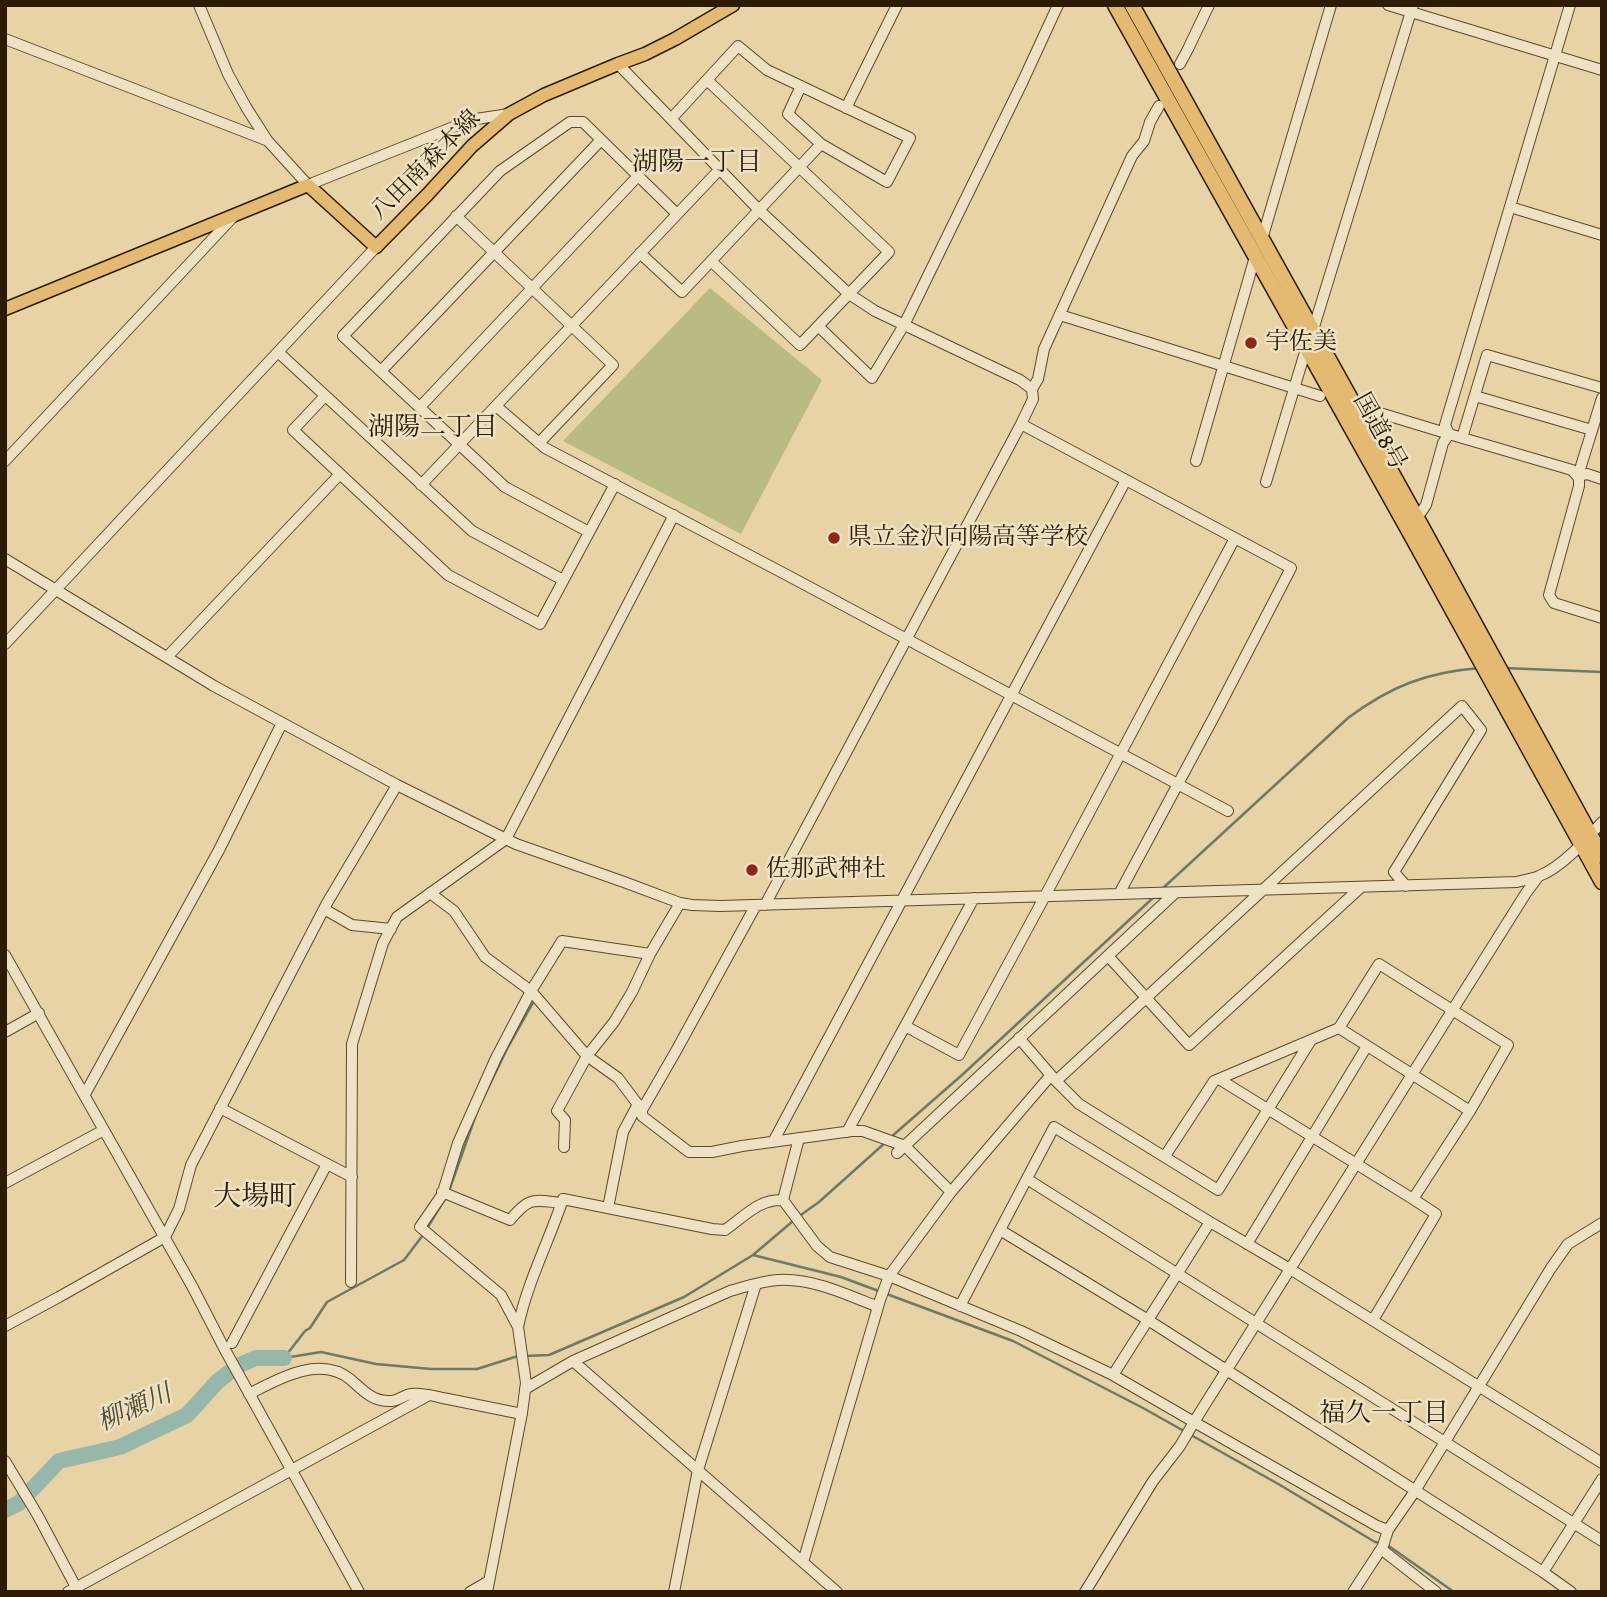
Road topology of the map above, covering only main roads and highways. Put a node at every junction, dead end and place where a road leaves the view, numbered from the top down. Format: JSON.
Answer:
{"nodes":[{"id":1,"x":733,"y":5,"type":"edge"},
{"id":2,"x":1115,"y":5,"type":"edge"},
{"id":3,"x":1132,"y":5,"type":"edge"},
{"id":4,"x":5,"y":309,"type":"edge"},
{"id":5,"x":1484,"y":653,"type":"junction"},
{"id":6,"x":1586,"y":839,"type":"junction"},
{"id":7,"x":1602,"y":856,"type":"edge"},
{"id":8,"x":1602,"y":882,"type":"edge"}],
"edges":[{"from":1,"to":4,"type":"main road","name":"八田南森本線"},
{"from":2,"to":5,"type":"highway","name":"国道8号"},
{"from":3,"to":5,"type":"highway","name":"国道8号"},
{"from":5,"to":6,"type":"highway","name":"国道8号"},
{"from":6,"to":7,"type":"highway","name":"国道8号"},
{"from":6,"to":8,"type":"highway","name":"国道8号"}]}
